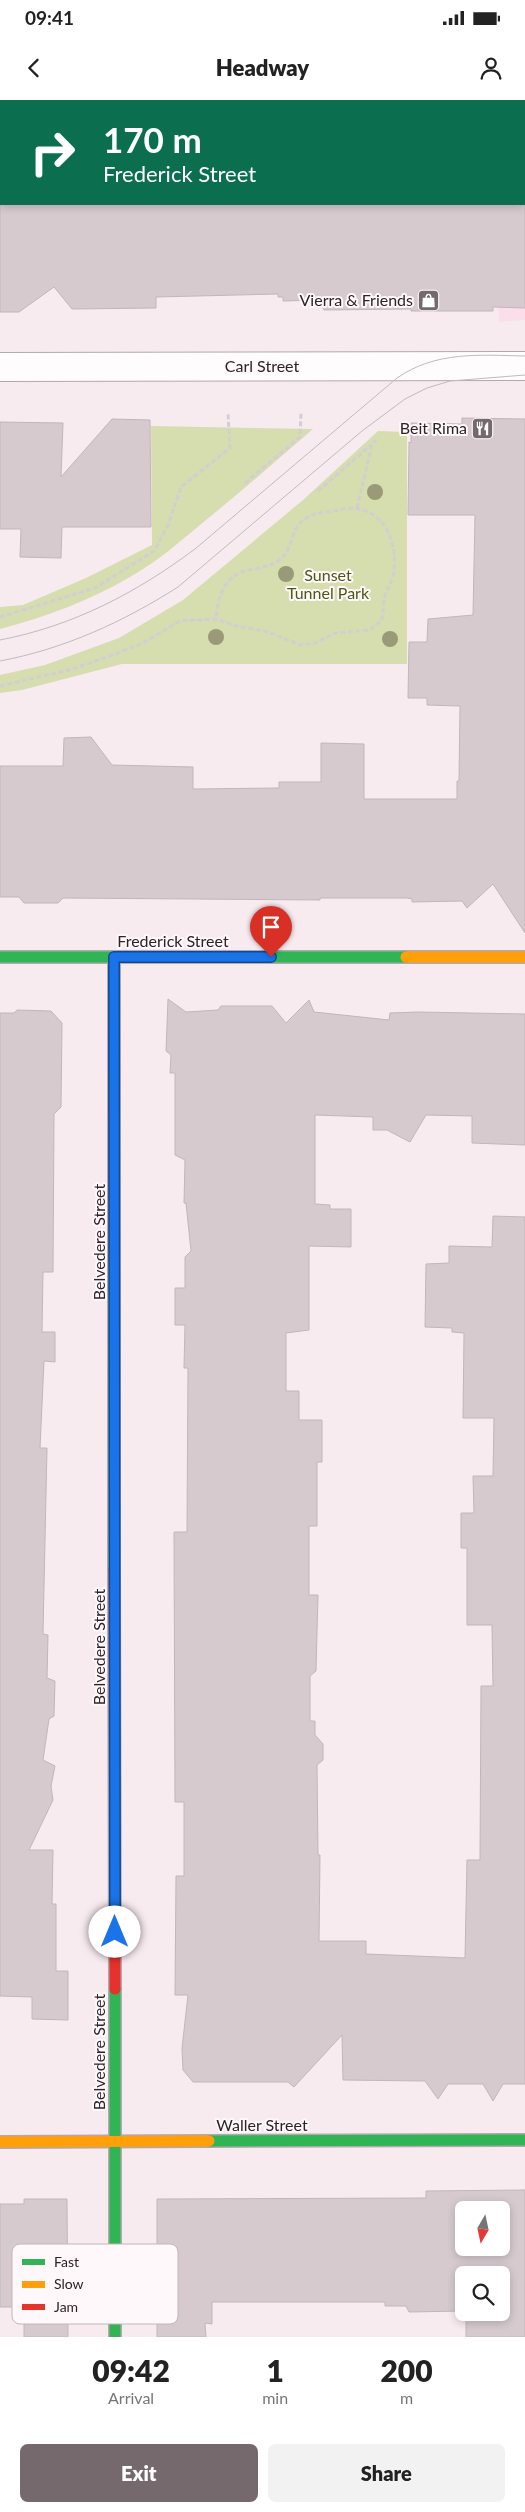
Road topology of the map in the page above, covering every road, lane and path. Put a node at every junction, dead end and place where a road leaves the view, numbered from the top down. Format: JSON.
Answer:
{"nodes":[{"id":1,"x":525,"y":366,"type":"edge"},
{"id":2,"x":0,"y":367,"type":"edge"},
{"id":3,"x":228,"y":413,"type":"dead end"},
{"id":4,"x":301,"y":413,"type":"dead end"},
{"id":5,"x":376,"y":440,"type":"dead end"},
{"id":6,"x":372,"y":445,"type":"junction"},
{"id":7,"x":245,"y":483,"type":"dead end"},
{"id":8,"x":318,"y":492,"type":"dead end"},
{"id":9,"x":357,"y":508,"type":"junction"},
{"id":10,"x":0,"y":617,"type":"edge"},
{"id":11,"x":216,"y":619,"type":"junction"},
{"id":12,"x":0,"y":686,"type":"edge"},
{"id":13,"x":114,"y":957,"type":"junction"},
{"id":14,"x":525,"y":957,"type":"edge"},
{"id":15,"x":0,"y":958,"type":"edge"},
{"id":16,"x":525,"y":2140,"type":"edge"},
{"id":17,"x":115,"y":2141,"type":"junction"},
{"id":18,"x":0,"y":2142,"type":"edge"},
{"id":19,"x":116,"y":2244,"type":"edge"},
{"id":20,"x":116,"y":2324,"type":"edge"},
{"id":21,"x":116,"y":2337,"type":"edge"}],
"edges":[{"from":1,"to":2,"type":"street","name":"Carl Street"},
{"from":3,"to":10,"type":"path"},
{"from":4,"to":7,"type":"path"},
{"from":5,"to":6,"type":"path"},
{"from":6,"to":8,"type":"path"},
{"from":6,"to":9,"type":"path"},
{"from":9,"to":11,"type":"path"},
{"from":9,"to":11,"type":"path"},
{"from":11,"to":12,"type":"path"},
{"from":13,"to":14,"type":"street","name":"Frederick Street"},
{"from":13,"to":15,"type":"street","name":"Frederick Street"},
{"from":13,"to":17,"type":"street","name":"Belvedere Street"},
{"from":16,"to":17,"type":"street","name":"Waller Street"},
{"from":17,"to":18,"type":"street","name":"Waller Street"},
{"from":17,"to":19,"type":"street","name":"Belvedere Street"},
{"from":20,"to":21,"type":"street","name":"Belvedere Street"}]}
